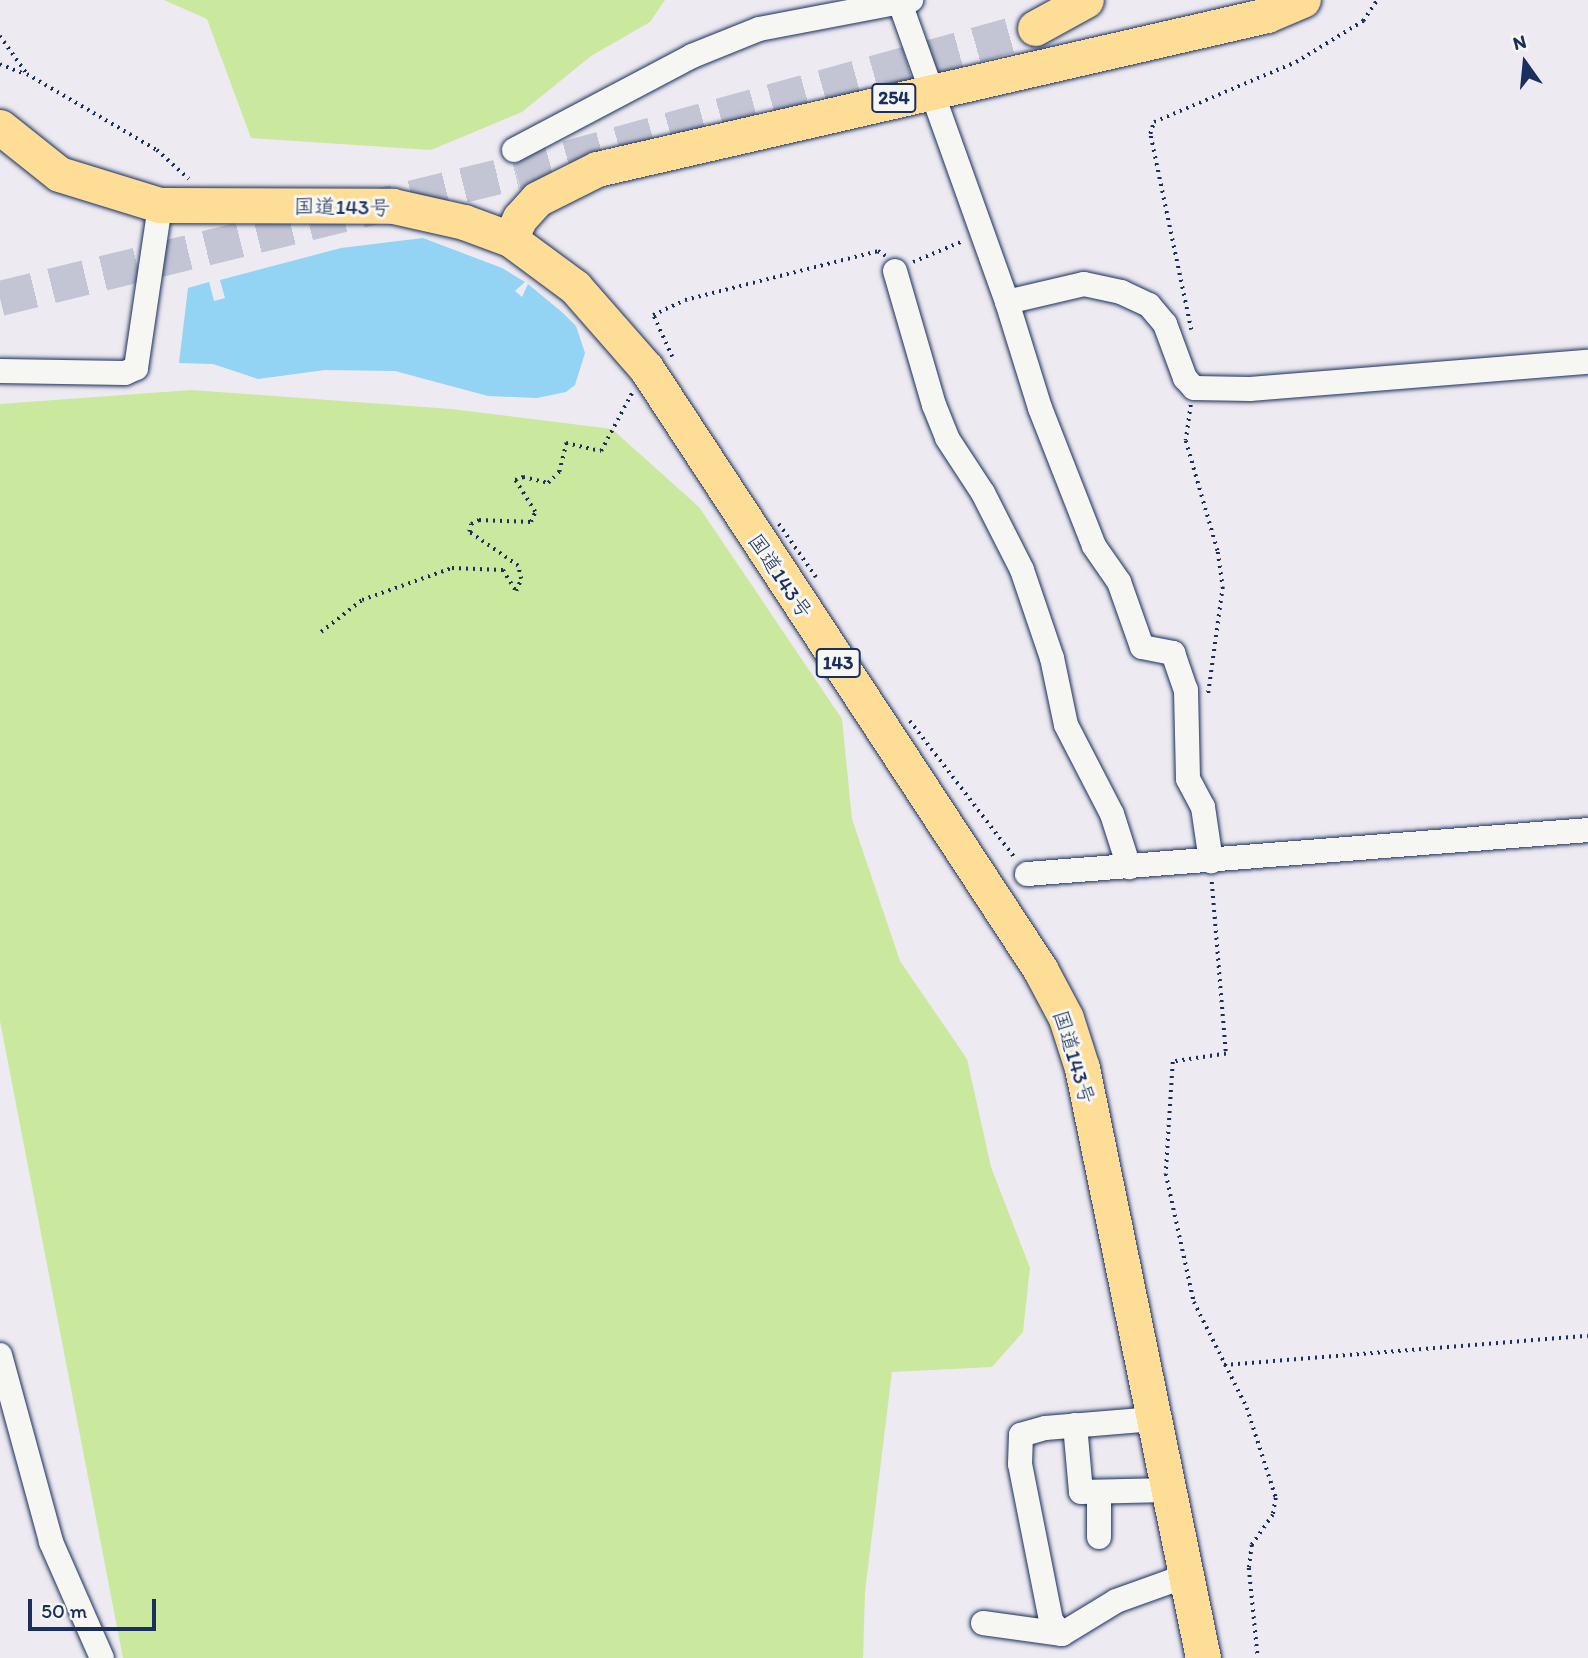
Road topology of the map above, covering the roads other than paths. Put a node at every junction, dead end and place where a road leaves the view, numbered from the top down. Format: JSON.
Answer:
{"nodes":[{"id":1,"x":1086,"y":0,"type":"edge"},
{"id":2,"x":1303,"y":0,"type":"edge"},
{"id":3,"x":905,"y":2,"type":"edge"},
{"id":4,"x":1035,"y":27,"type":"tunnel mouth"},
{"id":5,"x":930,"y":89,"type":"junction"},
{"id":6,"x":0,"y":127,"type":"edge"},
{"id":7,"x":514,"y":150,"type":"dead end"},
{"id":8,"x":160,"y":205,"type":"junction"},
{"id":9,"x":510,"y":239,"type":"junction"},
{"id":10,"x":894,"y":271,"type":"road end"},
{"id":11,"x":1007,"y":302,"type":"junction"},
{"id":12,"x":1588,"y":362,"type":"edge"},
{"id":13,"x":0,"y":371,"type":"edge"},
{"id":14,"x":1588,"y":830,"type":"edge"},
{"id":15,"x":1210,"y":861,"type":"junction"},
{"id":16,"x":1129,"y":867,"type":"junction"},
{"id":17,"x":1027,"y":874,"type":"road end"},
{"id":18,"x":0,"y":1355,"type":"edge"},
{"id":19,"x":1154,"y":1419,"type":"junction"},
{"id":20,"x":1075,"y":1425,"type":"junction"},
{"id":21,"x":1169,"y":1490,"type":"junction"},
{"id":22,"x":1098,"y":1492,"type":"junction"},
{"id":23,"x":1099,"y":1537,"type":"dead end"},
{"id":24,"x":1186,"y":1576,"type":"junction"},
{"id":25,"x":983,"y":1623,"type":"dead end"},
{"id":26,"x":1062,"y":1634,"type":"junction"},
{"id":27,"x":102,"y":1658,"type":"edge"},
{"id":28,"x":1203,"y":1658,"type":"edge"}],
"edges":[{"from":1,"to":4,"type":"highway"},
{"from":2,"to":5,"type":"highway","number":"254"},
{"from":3,"to":5,"type":"street"},
{"from":3,"to":7,"type":"street"},
{"from":5,"to":9,"type":"highway","number":"254"},
{"from":5,"to":11,"type":"street"},
{"from":6,"to":8,"type":"highway","name":"国道143号","number":"143"},
{"from":8,"to":9,"type":"highway","name":"国道143号","number":"143"},
{"from":8,"to":13,"type":"street"},
{"from":9,"to":19,"type":"highway","name":"国道143号","number":"143"},
{"from":10,"to":16,"type":"street"},
{"from":11,"to":12,"type":"street"},
{"from":11,"to":15,"type":"street"},
{"from":14,"to":15,"type":"street"},
{"from":15,"to":16,"type":"street"},
{"from":16,"to":17,"type":"street"},
{"from":18,"to":27,"type":"street"},
{"from":19,"to":20,"type":"street"},
{"from":19,"to":21,"type":"highway","name":"国道143号","number":"143"},
{"from":20,"to":22,"type":"street"},
{"from":20,"to":26,"type":"street"},
{"from":21,"to":22,"type":"street"},
{"from":21,"to":24,"type":"highway","name":"国道143号","number":"143"},
{"from":22,"to":23,"type":"street"},
{"from":24,"to":26,"type":"street"},
{"from":24,"to":28,"type":"highway","name":"国道143号","number":"143"},
{"from":25,"to":26,"type":"street"}]}
